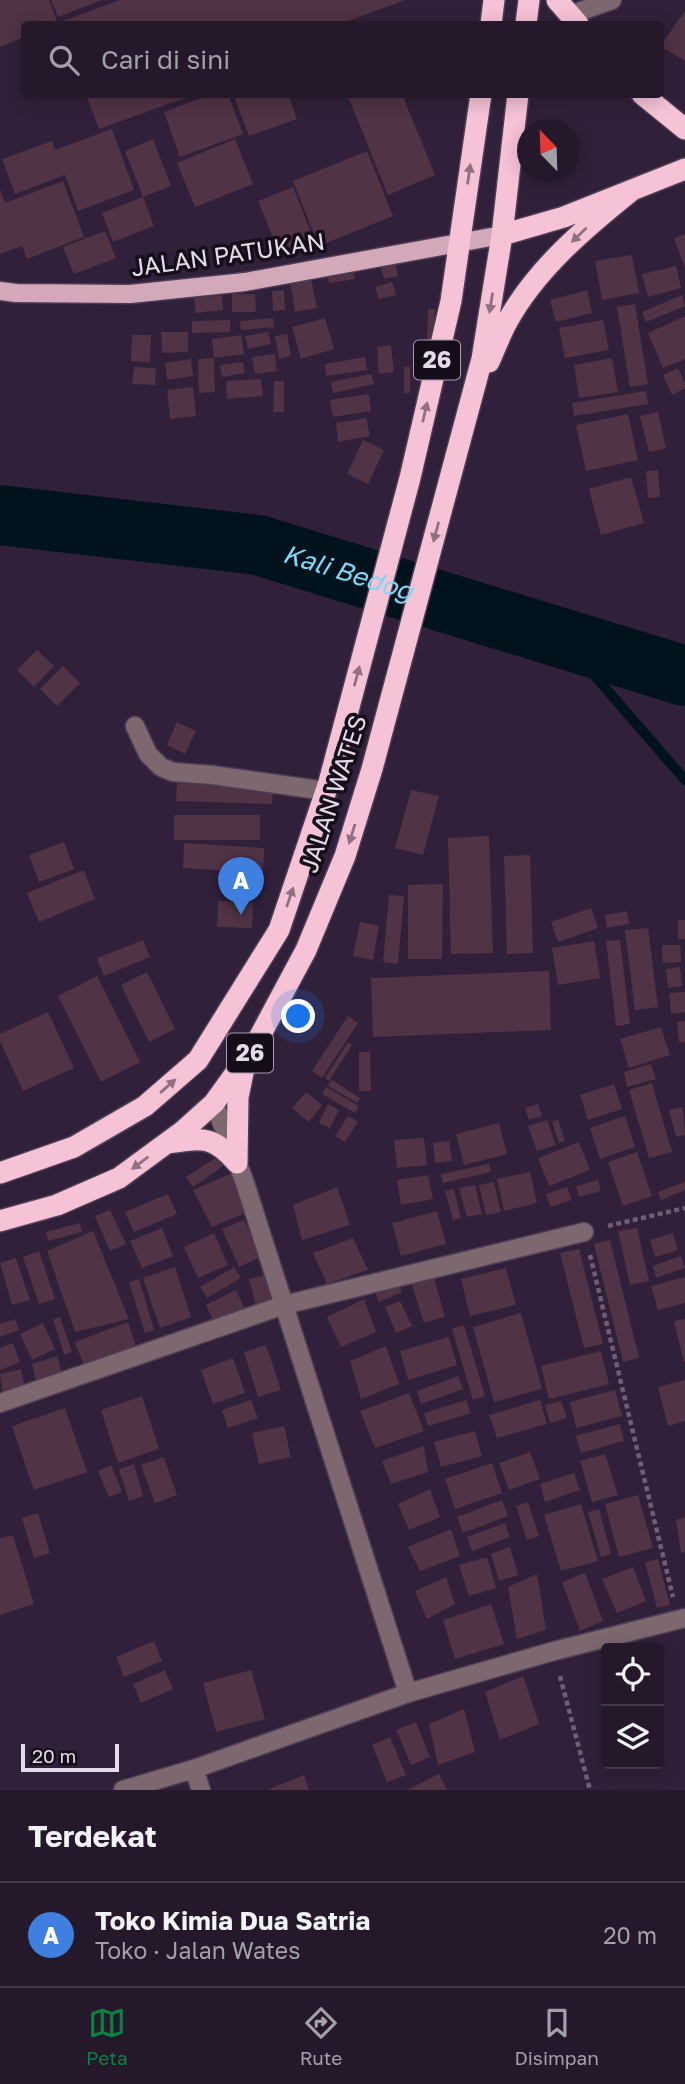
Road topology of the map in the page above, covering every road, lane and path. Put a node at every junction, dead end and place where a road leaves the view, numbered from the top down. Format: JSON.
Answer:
{"nodes":[{"id":1,"x":494,"y":0,"type":"edge"},
{"id":2,"x":529,"y":0,"type":"edge"},
{"id":3,"x":612,"y":0,"type":"edge"},
{"id":4,"x":568,"y":13,"type":"edge"},
{"id":5,"x":491,"y":21,"type":"edge"},
{"id":6,"x":526,"y":21,"type":"edge"},
{"id":7,"x":480,"y":98,"type":"edge"},
{"id":8,"x":518,"y":98,"type":"edge"},
{"id":9,"x":647,"y":98,"type":"edge"},
{"id":10,"x":685,"y":129,"type":"edge"},
{"id":11,"x":685,"y":169,"type":"edge"},
{"id":12,"x":631,"y":191,"type":"junction"},
{"id":13,"x":502,"y":235,"type":"junction"},
{"id":14,"x":460,"y":242,"type":"junction"},
{"id":15,"x":0,"y":290,"type":"edge"},
{"id":16,"x":468,"y":410,"type":"junction"},
{"id":17,"x":135,"y":726,"type":"dead end"},
{"id":18,"x":326,"y":791,"type":"junction"},
{"id":19,"x":246,"y":1059,"type":"junction"},
{"id":20,"x":214,"y":1103,"type":"junction"},
{"id":21,"x":167,"y":1143,"type":"junction"},
{"id":22,"x":237,"y":1163,"type":"junction"},
{"id":23,"x":0,"y":1173,"type":"edge"},
{"id":24,"x":685,"y":1208,"type":"edge"},
{"id":25,"x":0,"y":1221,"type":"edge"},
{"id":26,"x":584,"y":1232,"type":"junction"},
{"id":27,"x":284,"y":1305,"type":"junction"},
{"id":28,"x":0,"y":1403,"type":"edge"},
{"id":29,"x":681,"y":1619,"type":"edge"},
{"id":30,"x":554,"y":1651,"type":"junction"},
{"id":31,"x":408,"y":1693,"type":"junction"},
{"id":32,"x":194,"y":1769,"type":"junction"},
{"id":33,"x":123,"y":1790,"type":"edge"},
{"id":34,"x":201,"y":1790,"type":"edge"},
{"id":35,"x":590,"y":1790,"type":"edge"}],
"edges":[{"from":1,"to":5,"type":"highway"},
{"from":2,"to":6,"type":"highway"},
{"from":3,"to":4,"type":"street"},
{"from":14,"to":7,"type":"highway","number":"26","one_way":true},
{"from":8,"to":13,"type":"highway","number":"26"},
{"from":9,"to":10,"type":"highway"},
{"from":11,"to":12,"type":"highway"},
{"from":12,"to":13,"type":"highway"},
{"from":12,"to":16,"type":"highway","one_way":true},
{"from":13,"to":14,"type":"main road"},
{"from":13,"to":16,"type":"highway","name":"JALAN WATES","number":"26","one_way":true},
{"from":14,"to":15,"type":"main road","name":"JALAN PATUKAN"},
{"from":18,"to":14,"type":"highway","name":"JALAN WATES","number":"26","one_way":true},
{"from":16,"to":19,"type":"highway","name":"JALAN WATES","number":"26","one_way":true},
{"from":17,"to":18,"type":"street"},
{"from":23,"to":18,"type":"highway","name":"JALAN WATES","number":"26","one_way":true},
{"from":19,"to":20,"type":"highway","name":"JALAN WATES","number":"26"},
{"from":19,"to":22,"type":"highway"},
{"from":20,"to":21,"type":"highway","name":"JALAN WATES","number":"26"},
{"from":20,"to":22,"type":"street"},
{"from":21,"to":22,"type":"highway"},
{"from":21,"to":25,"type":"highway","name":"JALAN WATES","number":"26","one_way":true},
{"from":22,"to":27,"type":"street"},
{"from":24,"to":26,"type":"path"},
{"from":26,"to":27,"type":"street"},
{"from":26,"to":29,"type":"path"},
{"from":27,"to":28,"type":"street"},
{"from":27,"to":31,"type":"street"},
{"from":29,"to":30,"type":"street"},
{"from":30,"to":31,"type":"street"},
{"from":30,"to":35,"type":"path"},
{"from":31,"to":32,"type":"street"},
{"from":32,"to":33,"type":"street"},
{"from":32,"to":34,"type":"street"}]}
